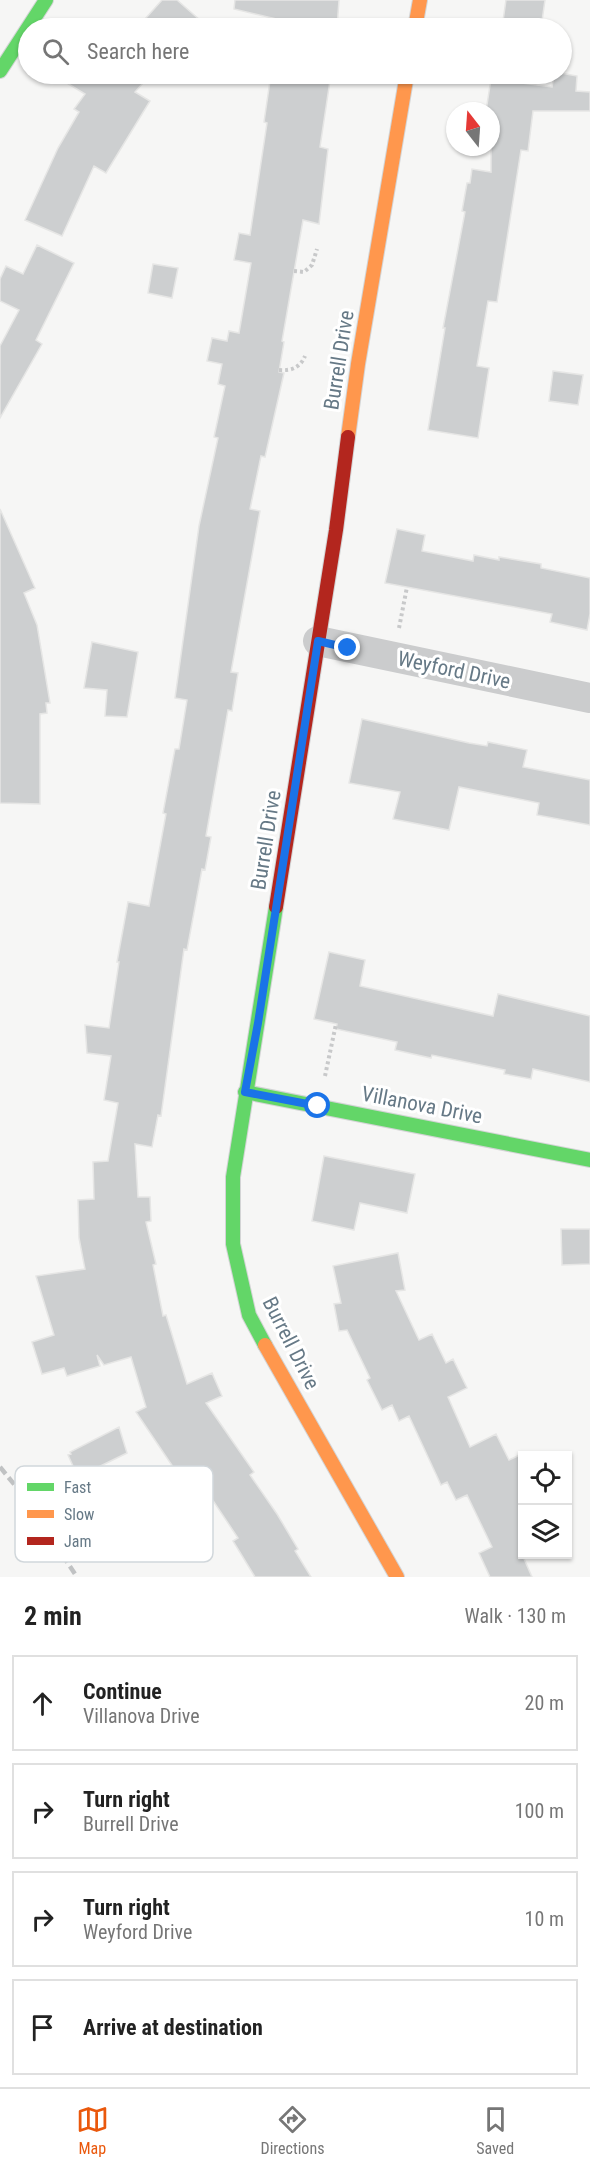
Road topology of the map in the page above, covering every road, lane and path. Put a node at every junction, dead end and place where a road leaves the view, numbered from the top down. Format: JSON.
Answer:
{"nodes":[{"id":1,"x":46,"y":0,"type":"edge"},
{"id":2,"x":420,"y":0,"type":"edge"},
{"id":3,"x":32,"y":18,"type":"edge"},
{"id":4,"x":417,"y":18,"type":"edge"},
{"id":5,"x":18,"y":41,"type":"edge"},
{"id":6,"x":0,"y":70,"type":"edge"},
{"id":7,"x":405,"y":84,"type":"edge"},
{"id":8,"x":317,"y":249,"type":"dead end"},
{"id":9,"x":294,"y":270,"type":"dead end"},
{"id":10,"x":305,"y":356,"type":"dead end"},
{"id":11,"x":279,"y":370,"type":"dead end"},
{"id":12,"x":407,"y":587,"type":"dead end"},
{"id":13,"x":318,"y":641,"type":"junction"},
{"id":14,"x":394,"y":657,"type":"junction"},
{"id":15,"x":590,"y":698,"type":"edge"},
{"id":16,"x":336,"y":1024,"type":"dead end"},
{"id":17,"x":245,"y":1092,"type":"junction"},
{"id":18,"x":318,"y":1106,"type":"junction"},
{"id":19,"x":590,"y":1160,"type":"edge"},
{"id":20,"x":397,"y":1577,"type":"edge"}],
"edges":[{"from":1,"to":3,"type":"street"},
{"from":2,"to":4,"type":"street"},
{"from":5,"to":6,"type":"street"},
{"from":7,"to":13,"type":"street","name":"Burrell Drive"},
{"from":8,"to":9,"type":"path"},
{"from":10,"to":11,"type":"path"},
{"from":12,"to":14,"type":"path"},
{"from":13,"to":14,"type":"street","name":"Weyford Drive"},
{"from":13,"to":17,"type":"street","name":"Burrell Drive"},
{"from":14,"to":15,"type":"street","name":"Weyford Drive"},
{"from":16,"to":18,"type":"path"},
{"from":17,"to":18,"type":"street","name":"Villanova Drive"},
{"from":17,"to":20,"type":"street","name":"Burrell Drive"},
{"from":18,"to":19,"type":"street","name":"Villanova Drive"}]}
